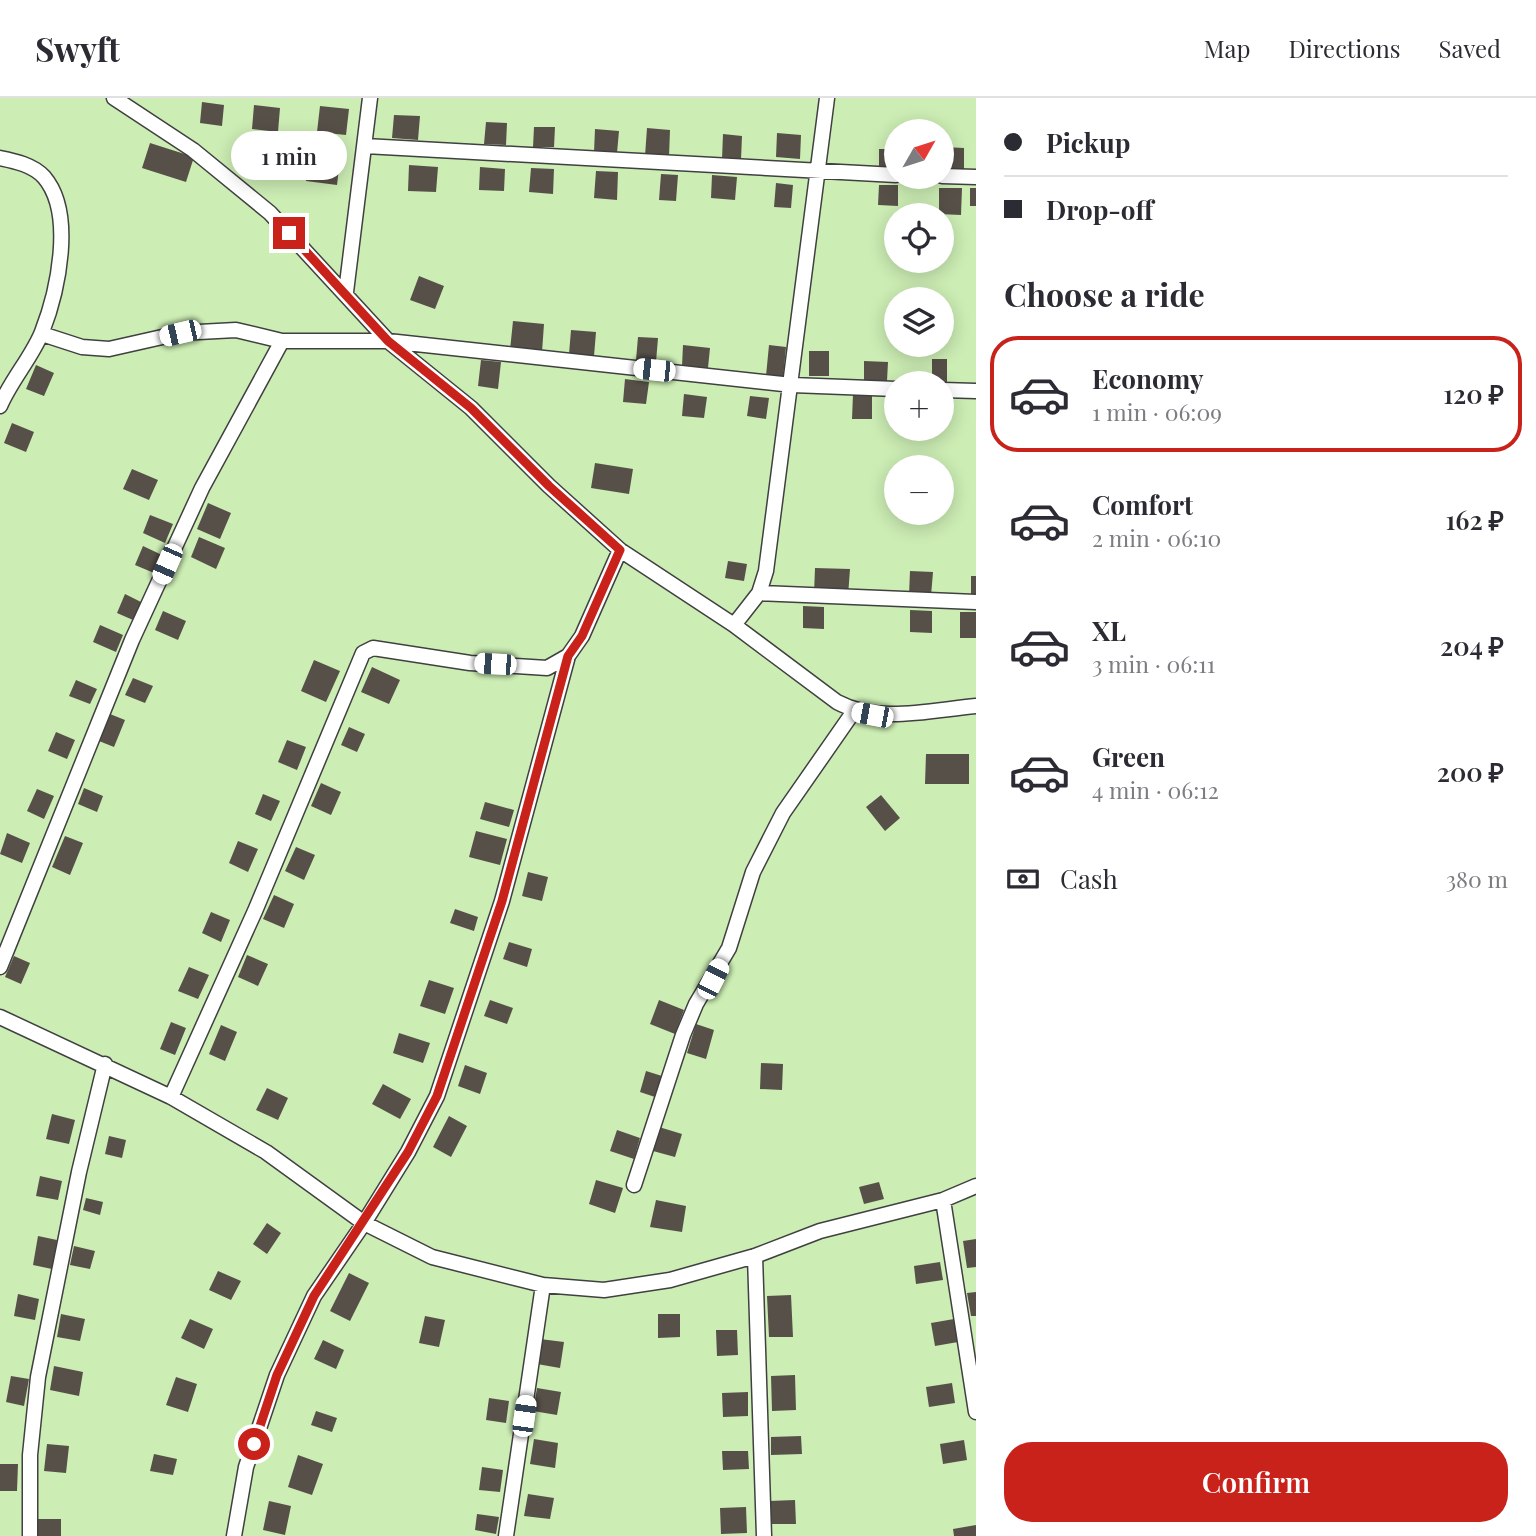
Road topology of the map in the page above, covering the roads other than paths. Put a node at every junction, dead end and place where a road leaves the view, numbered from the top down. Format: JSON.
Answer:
{"nodes":[{"id":1,"x":114,"y":98,"type":"edge"},
{"id":2,"x":370,"y":98,"type":"edge"},
{"id":3,"x":827,"y":98,"type":"edge"},
{"id":4,"x":365,"y":146,"type":"junction"},
{"id":5,"x":0,"y":158,"type":"edge"},
{"id":6,"x":818,"y":173,"type":"junction"},
{"id":7,"x":884,"y":175,"type":"edge"},
{"id":8,"x":954,"y":176,"type":"edge"},
{"id":9,"x":976,"y":177,"type":"edge"},
{"id":10,"x":346,"y":292,"type":"junction"},
{"id":11,"x":42,"y":334,"type":"junction"},
{"id":12,"x":282,"y":341,"type":"junction"},
{"id":13,"x":388,"y":341,"type":"junction"},
{"id":14,"x":792,"y":385,"type":"junction"},
{"id":15,"x":884,"y":389,"type":"edge"},
{"id":16,"x":954,"y":390,"type":"edge"},
{"id":17,"x":976,"y":391,"type":"edge"},
{"id":18,"x":0,"y":406,"type":"edge"},
{"id":19,"x":620,"y":550,"type":"junction"},
{"id":20,"x":759,"y":593,"type":"junction"},
{"id":21,"x":976,"y":602,"type":"edge"},
{"id":22,"x":734,"y":625,"type":"junction"},
{"id":23,"x":568,"y":656,"type":"junction"},
{"id":24,"x":976,"y":706,"type":"edge"},
{"id":25,"x":854,"y":711,"type":"junction"},
{"id":26,"x":0,"y":967,"type":"edge"},
{"id":27,"x":0,"y":1017,"type":"edge"},
{"id":28,"x":105,"y":1064,"type":"junction"},
{"id":29,"x":171,"y":1097,"type":"junction"},
{"id":30,"x":634,"y":1185,"type":"dead end"},
{"id":31,"x":976,"y":1186,"type":"edge"},
{"id":32,"x":943,"y":1200,"type":"junction"},
{"id":33,"x":364,"y":1223,"type":"junction"},
{"id":34,"x":755,"y":1256,"type":"junction"},
{"id":35,"x":543,"y":1285,"type":"junction"},
{"id":36,"x":976,"y":1412,"type":"edge"},
{"id":37,"x":30,"y":1536,"type":"edge"},
{"id":38,"x":234,"y":1536,"type":"edge"},
{"id":39,"x":506,"y":1536,"type":"edge"},
{"id":40,"x":764,"y":1536,"type":"edge"}],
"edges":[{"from":1,"to":10,"type":"lane"},
{"from":2,"to":4,"type":"lane"},
{"from":3,"to":6,"type":"lane"},
{"from":4,"to":6,"type":"lane"},
{"from":4,"to":10,"type":"lane"},
{"from":5,"to":11,"type":"lane"},
{"from":6,"to":7,"type":"lane"},
{"from":6,"to":14,"type":"lane"},
{"from":8,"to":9,"type":"lane"},
{"from":10,"to":13,"type":"lane"},
{"from":11,"to":12,"type":"lane"},
{"from":11,"to":18,"type":"lane"},
{"from":12,"to":13,"type":"lane"},
{"from":12,"to":26,"type":"lane"},
{"from":13,"to":14,"type":"lane"},
{"from":13,"to":19,"type":"lane"},
{"from":14,"to":15,"type":"lane"},
{"from":14,"to":20,"type":"lane"},
{"from":16,"to":17,"type":"lane"},
{"from":19,"to":22,"type":"lane"},
{"from":19,"to":23,"type":"lane"},
{"from":20,"to":21,"type":"lane"},
{"from":20,"to":22,"type":"lane"},
{"from":22,"to":25,"type":"lane"},
{"from":23,"to":29,"type":"lane"},
{"from":23,"to":33,"type":"lane"},
{"from":24,"to":25,"type":"lane"},
{"from":25,"to":30,"type":"lane"},
{"from":27,"to":28,"type":"lane"},
{"from":28,"to":29,"type":"lane"},
{"from":28,"to":37,"type":"lane"},
{"from":29,"to":33,"type":"lane"},
{"from":31,"to":32,"type":"lane"},
{"from":32,"to":34,"type":"lane"},
{"from":32,"to":36,"type":"lane"},
{"from":33,"to":35,"type":"lane"},
{"from":33,"to":38,"type":"lane"},
{"from":34,"to":35,"type":"lane"},
{"from":34,"to":40,"type":"lane"},
{"from":35,"to":39,"type":"lane"}]}
